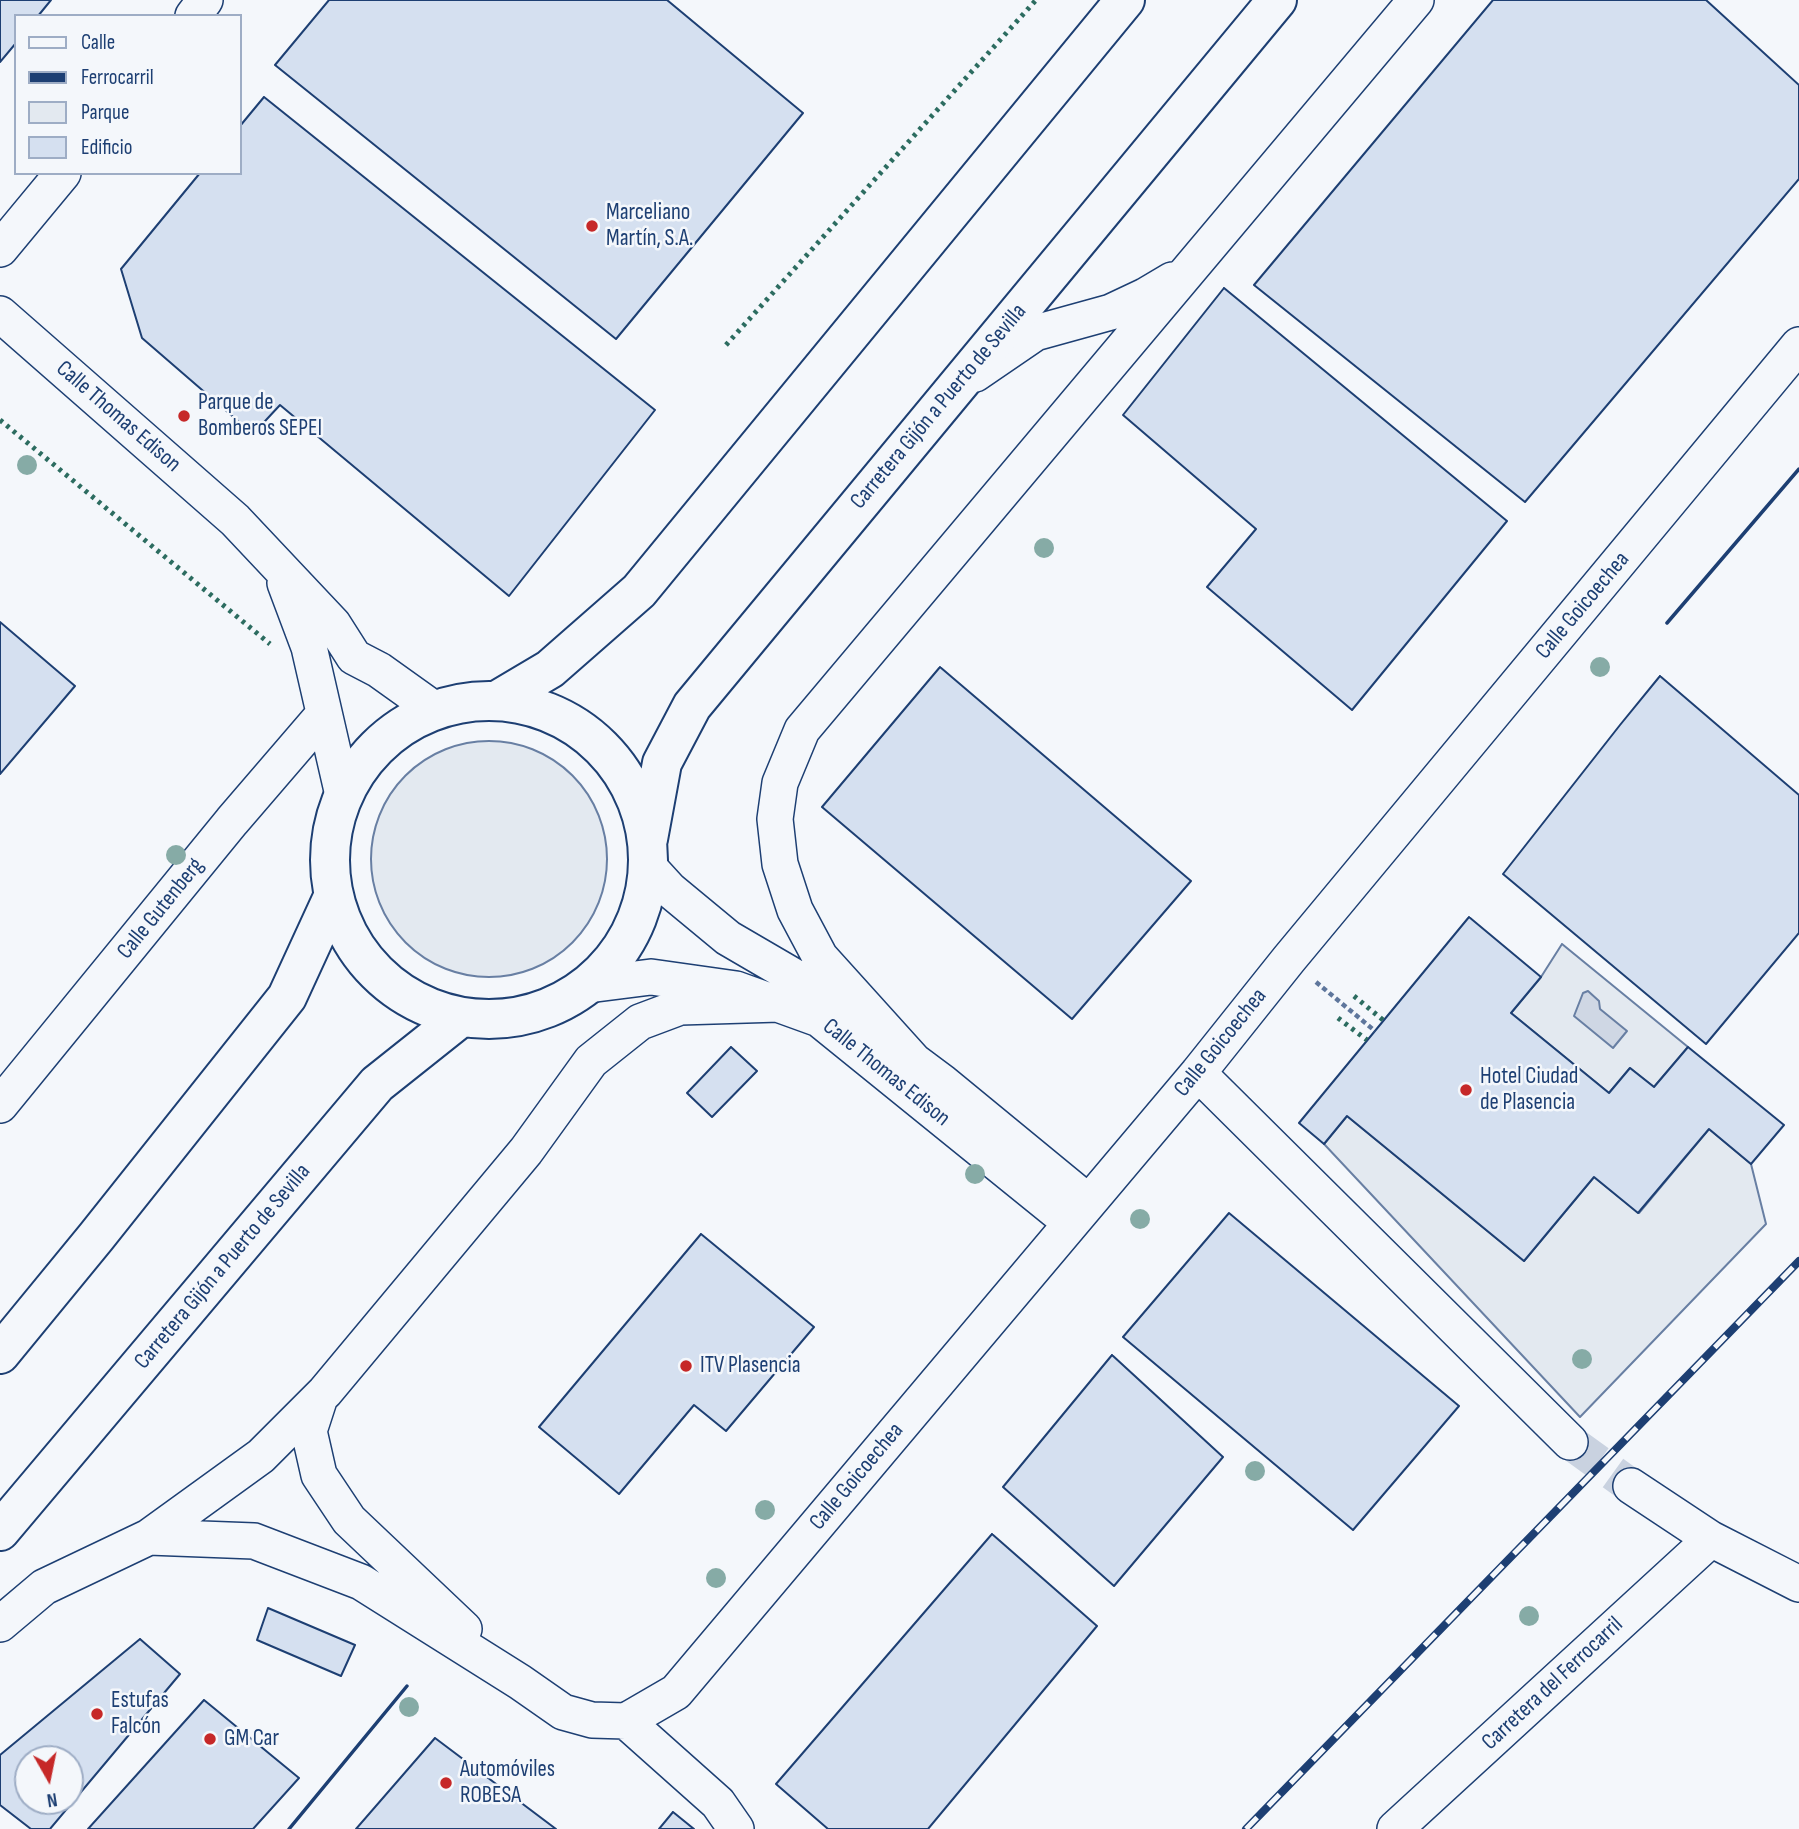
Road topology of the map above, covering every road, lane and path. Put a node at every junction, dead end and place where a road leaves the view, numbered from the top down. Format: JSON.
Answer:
{"nodes":[{"id":1,"x":205,"y":0,"type":"edge"},
{"id":2,"x":1125,"y":0,"type":"edge"},
{"id":3,"x":1277,"y":0,"type":"edge"},
{"id":4,"x":1416,"y":0,"type":"edge"},
{"id":5,"x":194,"y":14,"type":"edge"},
{"id":6,"x":61,"y":175,"type":"edge"},
{"id":7,"x":0,"y":249,"type":"edge"},
{"id":8,"x":1191,"y":268,"type":"junction"},
{"id":9,"x":0,"y":314,"type":"edge"},
{"id":10,"x":1799,"y":345,"type":"edge"},
{"id":11,"x":957,"y":386,"type":"junction"},
{"id":12,"x":235,"y":520,"type":"junction"},
{"id":13,"x":496,"y":701,"type":"junction"},
{"id":14,"x":435,"y":710,"type":"junction"},
{"id":15,"x":324,"y":714,"type":"junction"},
{"id":16,"x":343,"y":795,"type":"junction"},
{"id":17,"x":648,"y":853,"type":"junction"},
{"id":18,"x":333,"y":897,"type":"junction"},
{"id":19,"x":1289,"y":959,"type":"junction"},
{"id":20,"x":589,"y":985,"type":"junction"},
{"id":21,"x":779,"y":1004,"type":"junction"},
{"id":22,"x":460,"y":1018,"type":"junction"},
{"id":23,"x":1375,"y":1031,"type":"dead end"},
{"id":24,"x":913,"y":1060,"type":"junction"},
{"id":25,"x":1198,"y":1073,"type":"junction"},
{"id":26,"x":0,"y":1105,"type":"edge"},
{"id":27,"x":1079,"y":1213,"type":"junction"},
{"id":28,"x":0,"y":1354,"type":"edge"},
{"id":29,"x":320,"y":1397,"type":"junction"},
{"id":30,"x":1570,"y":1442,"type":"tunnel mouth"},
{"id":31,"x":1631,"y":1486,"type":"tunnel mouth"},
{"id":32,"x":0,"y":1531,"type":"edge"},
{"id":33,"x":149,"y":1537,"type":"junction"},
{"id":34,"x":1711,"y":1539,"type":"junction"},
{"id":35,"x":1799,"y":1584,"type":"edge"},
{"id":36,"x":0,"y":1624,"type":"edge"},
{"id":37,"x":520,"y":1682,"type":"junction"},
{"id":38,"x":626,"y":1721,"type":"junction"},
{"id":39,"x":736,"y":1829,"type":"edge"},
{"id":40,"x":1395,"y":1829,"type":"edge"}],
"edges":[{"from":1,"to":5,"type":"street"},
{"from":2,"to":13,"type":"highway"},
{"from":3,"to":11,"type":"highway","name":"Carretera Gijón a Puerto de Sevilla"},
{"from":4,"to":8,"type":"street"},
{"from":6,"to":7,"type":"street"},
{"from":8,"to":11,"type":"street"},
{"from":8,"to":24,"type":"street"},
{"from":9,"to":12,"type":"street","name":"Calle Thomas Edison"},
{"from":10,"to":19,"type":"street","name":"Calle Goicoechea"},
{"from":11,"to":17,"type":"highway","name":"Carretera Gijón a Puerto de Sevilla"},
{"from":12,"to":14,"type":"street","name":"Calle Thomas Edison"},
{"from":12,"to":15,"type":"street","name":"Calle Thomas Edison"},
{"from":13,"to":14,"type":"highway"},
{"from":13,"to":17,"type":"highway"},
{"from":14,"to":16,"type":"highway"},
{"from":15,"to":16,"type":"street","name":"Calle Thomas Edison"},
{"from":15,"to":26,"type":"street","name":"Calle Gutenberg"},
{"from":16,"to":18,"type":"highway"},
{"from":17,"to":20,"type":"highway","name":"Carretera Gijón a Puerto de Sevilla"},
{"from":17,"to":24,"type":"street","name":"Calle Thomas Edison"},
{"from":18,"to":22,"type":"highway","name":"Carretera Gijón a Puerto de Sevilla"},
{"from":18,"to":28,"type":"highway"},
{"from":19,"to":23,"type":"path"},
{"from":19,"to":25,"type":"street","name":"Calle Goicoechea"},
{"from":20,"to":21,"type":"street","name":"Calle Thomas Edison"},
{"from":20,"to":22,"type":"highway","name":"Carretera Gijón a Puerto de Sevilla"},
{"from":21,"to":27,"type":"street","name":"Calle Thomas Edison"},
{"from":21,"to":29,"type":"street"},
{"from":22,"to":32,"type":"highway","name":"Carretera Gijón a Puerto de Sevilla"},
{"from":24,"to":27,"type":"street","name":"Calle Thomas Edison"},
{"from":25,"to":27,"type":"street","name":"Calle Goicoechea"},
{"from":25,"to":30,"type":"street"},
{"from":27,"to":38,"type":"street","name":"Calle Goicoechea"},
{"from":29,"to":33,"type":"street"},
{"from":29,"to":37,"type":"street"},
{"from":31,"to":34,"type":"street"},
{"from":33,"to":36,"type":"street"},
{"from":33,"to":37,"type":"street"},
{"from":34,"to":35,"type":"street"},
{"from":34,"to":40,"type":"street","name":"Carretera del Ferrocarril"},
{"from":37,"to":38,"type":"street"},
{"from":38,"to":39,"type":"street"}]}
